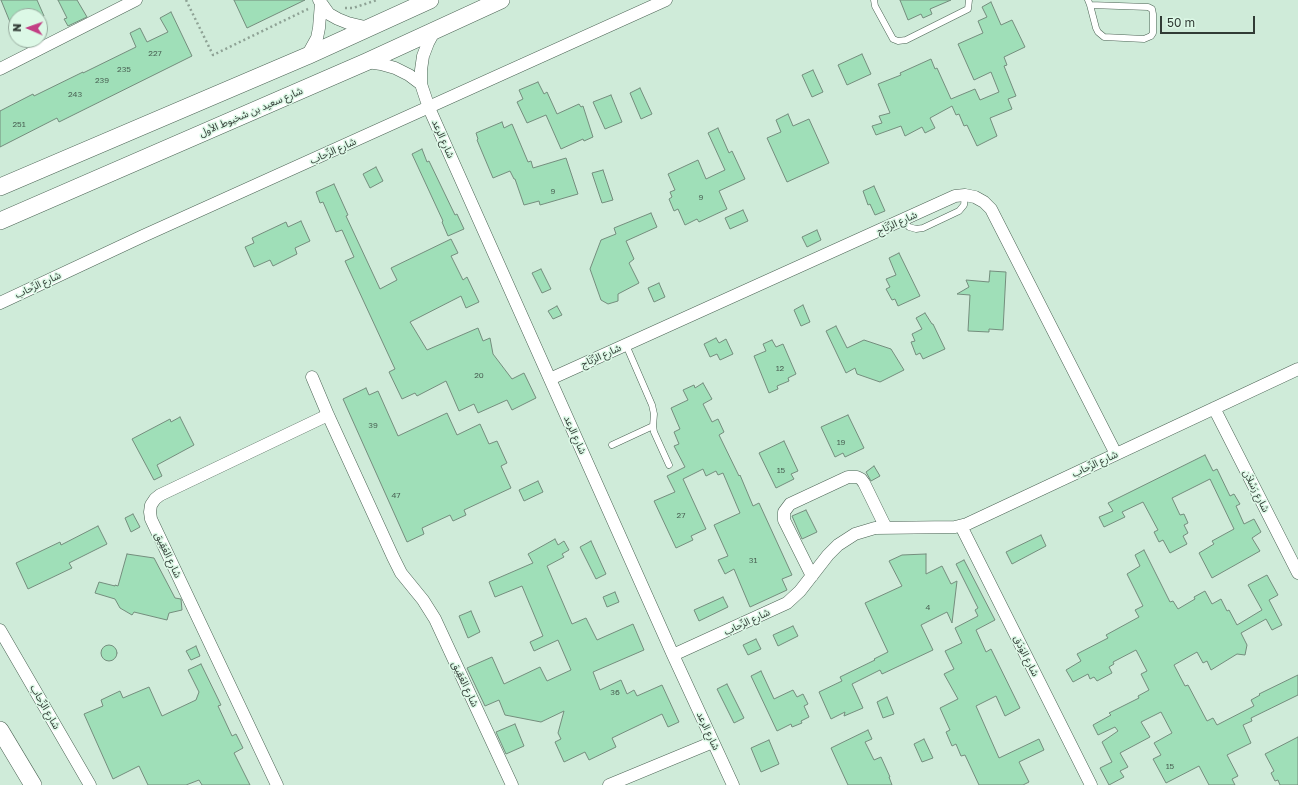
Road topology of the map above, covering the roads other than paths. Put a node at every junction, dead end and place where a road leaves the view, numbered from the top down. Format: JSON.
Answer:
{"nodes":[{"id":1,"x":136,"y":0,"type":"edge"},
{"id":2,"x":430,"y":0,"type":"edge"},
{"id":3,"x":501,"y":0,"type":"edge"},
{"id":4,"x":666,"y":0,"type":"edge"},
{"id":5,"x":874,"y":0,"type":"edge"},
{"id":6,"x":969,"y":0,"type":"edge"},
{"id":7,"x":320,"y":2,"type":"edge"},
{"id":8,"x":1089,"y":3,"type":"edge"},
{"id":9,"x":369,"y":28,"type":"junction"},
{"id":10,"x":435,"y":30,"type":"junction"},
{"id":11,"x":307,"y":56,"type":"junction"},
{"id":12,"x":366,"y":62,"type":"junction"},
{"id":13,"x":0,"y":69,"type":"edge"},
{"id":14,"x":421,"y":84,"type":"junction"},
{"id":15,"x":429,"y":108,"type":"junction"},
{"id":16,"x":0,"y":187,"type":"edge"},
{"id":17,"x":0,"y":221,"type":"edge"},
{"id":18,"x":0,"y":303,"type":"edge"},
{"id":19,"x":626,"y":345,"type":"junction"},
{"id":20,"x":1298,"y":369,"type":"edge"},
{"id":21,"x":312,"y":377,"type":"dead end"},
{"id":22,"x":550,"y":379,"type":"junction"},
{"id":23,"x":1214,"y":408,"type":"junction"},
{"id":24,"x":328,"y":414,"type":"junction"},
{"id":25,"x":653,"y":426,"type":"junction"},
{"id":26,"x":612,"y":445,"type":"dead end"},
{"id":27,"x":1116,"y":454,"type":"junction"},
{"id":28,"x":669,"y":465,"type":"dead end"},
{"id":29,"x":961,"y":526,"type":"junction"},
{"id":30,"x":886,"y":528,"type":"junction"},
{"id":31,"x":1298,"y":573,"type":"edge"},
{"id":32,"x":812,"y":576,"type":"junction"},
{"id":33,"x":0,"y":630,"type":"edge"},
{"id":34,"x":673,"y":655,"type":"junction"},
{"id":35,"x":0,"y":730,"type":"edge"},
{"id":36,"x":713,"y":742,"type":"junction"},
{"id":37,"x":33,"y":785,"type":"edge"},
{"id":38,"x":90,"y":785,"type":"edge"},
{"id":39,"x":277,"y":785,"type":"edge"},
{"id":40,"x":512,"y":785,"type":"edge"},
{"id":41,"x":609,"y":785,"type":"edge"},
{"id":42,"x":732,"y":785,"type":"edge"},
{"id":43,"x":1091,"y":785,"type":"edge"}],
"edges":[{"from":1,"to":13,"type":"street"},
{"from":2,"to":9,"type":"main road"},
{"from":3,"to":10,"type":"main road","name":"شارع سعيد بن شخبوط الأول"},
{"from":4,"to":15,"type":"street","name":"شارع الرِّحاب"},
{"from":5,"to":6,"type":"lane"},
{"from":7,"to":9,"type":"street"},
{"from":7,"to":11,"type":"street"},
{"from":8,"to":8,"type":"lane"},
{"from":9,"to":11,"type":"main road"},
{"from":10,"to":12,"type":"main road","name":"شارع سعيد بن شخبوط الأول"},
{"from":10,"to":14,"type":"street","name":"شارع الرعد"},
{"from":11,"to":16,"type":"main road"},
{"from":12,"to":14,"type":"street"},
{"from":12,"to":17,"type":"main road","name":"شارع سعيد بن شخبوط الأول"},
{"from":14,"to":15,"type":"street","name":"شارع الرعد"},
{"from":15,"to":18,"type":"street","name":"شارع الرِّحاب"},
{"from":15,"to":22,"type":"street","name":"شارع الرعد"},
{"from":19,"to":22,"type":"street","name":"شارع الرِّتَاج"},
{"from":19,"to":25,"type":"lane"},
{"from":19,"to":27,"type":"street","name":"شارع الرِّتَاج"},
{"from":20,"to":23,"type":"street","name":"شارع الرِّحاب"},
{"from":21,"to":24,"type":"street","name":"شارع العَقِيق"},
{"from":22,"to":34,"type":"street","name":"شارع الرعد"},
{"from":23,"to":27,"type":"street","name":"شارع الرِّحاب"},
{"from":23,"to":31,"type":"street","name":"شارع رَسْلاَن"},
{"from":24,"to":39,"type":"street","name":"شارع العَقِيق"},
{"from":24,"to":40,"type":"street","name":"شارع العَقِيق"},
{"from":25,"to":26,"type":"lane"},
{"from":25,"to":28,"type":"lane"},
{"from":27,"to":29,"type":"street","name":"شارع الرِّحاب"},
{"from":29,"to":30,"type":"street","name":"شارع الرِّحاب"},
{"from":29,"to":43,"type":"street","name":"شارع الوَدَق"},
{"from":30,"to":32,"type":"street","name":"شارع الرِّحاب"},
{"from":30,"to":32,"type":"street"},
{"from":32,"to":34,"type":"street","name":"شارع الرِّحاب"},
{"from":33,"to":38,"type":"street","name":"شارع الرِّحاب"},
{"from":34,"to":36,"type":"street","name":"شارع الرعد"},
{"from":35,"to":37,"type":"main road"},
{"from":36,"to":41,"type":"street"},
{"from":36,"to":42,"type":"street","name":"شارع الرعد"}]}
